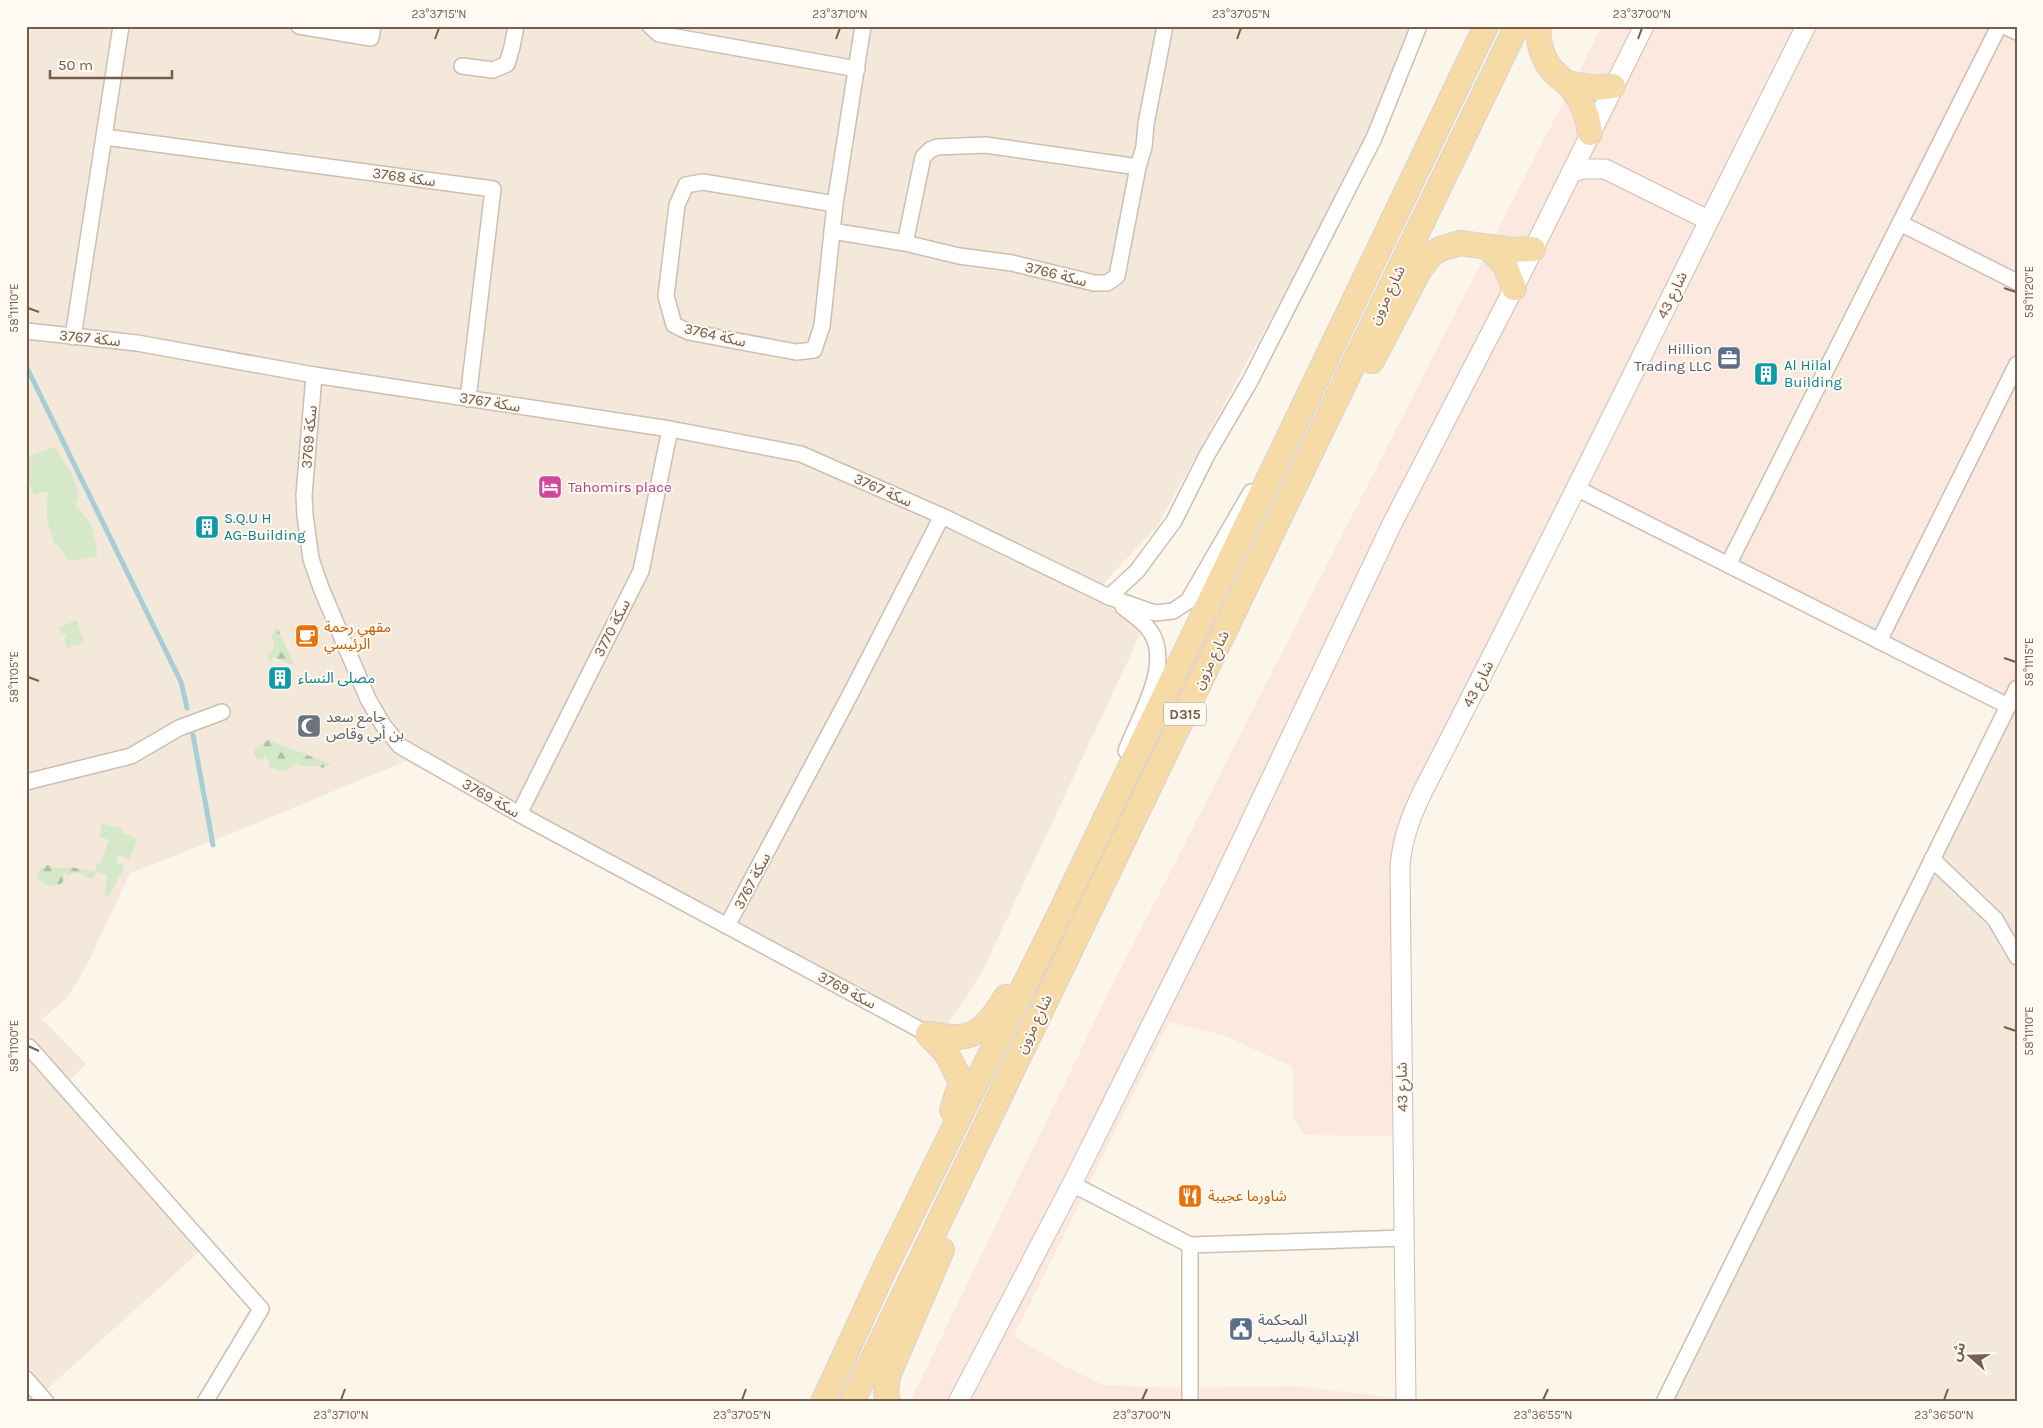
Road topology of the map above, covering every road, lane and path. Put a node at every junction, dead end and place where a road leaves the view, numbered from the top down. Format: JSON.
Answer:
{"nodes":[{"id":1,"x":121,"y":26,"type":"edge"},
{"id":2,"x":298,"y":26,"type":"edge"},
{"id":3,"x":516,"y":26,"type":"edge"},
{"id":4,"x":863,"y":26,"type":"edge"},
{"id":5,"x":1165,"y":26,"type":"edge"},
{"id":6,"x":1419,"y":26,"type":"edge"},
{"id":7,"x":1486,"y":26,"type":"edge"},
{"id":8,"x":1517,"y":26,"type":"edge"},
{"id":9,"x":1539,"y":26,"type":"edge"},
{"id":10,"x":1644,"y":26,"type":"edge"},
{"id":11,"x":1806,"y":26,"type":"edge"},
{"id":12,"x":1999,"y":26,"type":"edge"},
{"id":13,"x":2004,"y":26,"type":"edge"},
{"id":14,"x":655,"y":30,"type":"edge"},
{"id":15,"x":372,"y":32,"type":"edge"},
{"id":16,"x":2017,"y":32,"type":"edge"},
{"id":17,"x":462,"y":66,"type":"dead end"},
{"id":18,"x":857,"y":68,"type":"junction"},
{"id":19,"x":1566,"y":83,"type":"junction"},
{"id":20,"x":1614,"y":86,"type":"junction"},
{"id":21,"x":1590,"y":133,"type":"junction"},
{"id":22,"x":105,"y":137,"type":"junction"},
{"id":23,"x":1138,"y":167,"type":"junction"},
{"id":24,"x":1605,"y":169,"type":"junction"},
{"id":25,"x":1571,"y":172,"type":"junction"},
{"id":26,"x":835,"y":204,"type":"junction"},
{"id":27,"x":1708,"y":220,"type":"junction"},
{"id":28,"x":1900,"y":223,"type":"junction"},
{"id":29,"x":832,"y":231,"type":"junction"},
{"id":30,"x":905,"y":243,"type":"junction"},
{"id":31,"x":1488,"y":247,"type":"junction"},
{"id":32,"x":1533,"y":248,"type":"junction"},
{"id":33,"x":2017,"y":282,"type":"edge"},
{"id":34,"x":1514,"y":288,"type":"junction"},
{"id":35,"x":26,"y":331,"type":"edge"},
{"id":36,"x":73,"y":337,"type":"junction"},
{"id":37,"x":2017,"y":364,"type":"edge"},
{"id":38,"x":314,"y":375,"type":"junction"},
{"id":39,"x":468,"y":399,"type":"junction"},
{"id":40,"x":670,"y":429,"type":"junction"},
{"id":41,"x":1276,"y":462,"type":"junction"},
{"id":42,"x":1304,"y":466,"type":"junction"},
{"id":43,"x":1576,"y":488,"type":"junction"},
{"id":44,"x":942,"y":516,"type":"junction"},
{"id":45,"x":1728,"y":565,"type":"junction"},
{"id":46,"x":1109,"y":597,"type":"junction"},
{"id":47,"x":1879,"y":641,"type":"junction"},
{"id":48,"x":2017,"y":688,"type":"edge"},
{"id":49,"x":2008,"y":706,"type":"junction"},
{"id":50,"x":222,"y":712,"type":"dead end"},
{"id":51,"x":26,"y":782,"type":"edge"},
{"id":52,"x":1114,"y":798,"type":"junction"},
{"id":53,"x":519,"y":814,"type":"junction"},
{"id":54,"x":1932,"y":860,"type":"junction"},
{"id":55,"x":1063,"y":907,"type":"junction"},
{"id":56,"x":727,"y":926,"type":"junction"},
{"id":57,"x":2017,"y":957,"type":"edge"},
{"id":58,"x":928,"y":1034,"type":"junction"},
{"id":59,"x":29,"y":1047,"type":"dead end"},
{"id":60,"x":964,"y":1169,"type":"junction"},
{"id":61,"x":1072,"y":1184,"type":"junction"},
{"id":62,"x":1404,"y":1238,"type":"junction"},
{"id":63,"x":1190,"y":1245,"type":"junction"},
{"id":64,"x":886,"y":1266,"type":"junction"},
{"id":65,"x":26,"y":1379,"type":"edge"},
{"id":66,"x":46,"y":1402,"type":"edge"},
{"id":67,"x":204,"y":1402,"type":"edge"},
{"id":68,"x":813,"y":1402,"type":"edge"},
{"id":69,"x":823,"y":1402,"type":"edge"},
{"id":70,"x":852,"y":1402,"type":"edge"},
{"id":71,"x":888,"y":1402,"type":"edge"},
{"id":72,"x":958,"y":1402,"type":"edge"},
{"id":73,"x":1190,"y":1402,"type":"edge"},
{"id":74,"x":1406,"y":1402,"type":"edge"},
{"id":75,"x":1664,"y":1402,"type":"edge"}],
"edges":[{"from":1,"to":22,"type":"street"},
{"from":2,"to":15,"type":"street"},
{"from":3,"to":17,"type":"street"},
{"from":4,"to":18,"type":"street","name":"سكة 3764"},
{"from":5,"to":23,"type":"street","name":"سكة 3766"},
{"from":6,"to":46,"type":"street"},
{"from":7,"to":41,"type":"main road","name":"شارع مزون","number":"D315"},
{"from":8,"to":42,"type":"main road","name":"شارع مزون","number":"D315"},
{"from":9,"to":19,"type":"main road"},
{"from":10,"to":20,"type":"street"},
{"from":11,"to":27,"type":"street","name":"شارع 43"},
{"from":12,"to":28,"type":"street"},
{"from":13,"to":16,"type":"street"},
{"from":14,"to":18,"type":"street"},
{"from":18,"to":26,"type":"street","name":"سكة 3764"},
{"from":19,"to":20,"type":"main road"},
{"from":19,"to":21,"type":"main road"},
{"from":20,"to":21,"type":"street"},
{"from":21,"to":24,"type":"street"},
{"from":21,"to":25,"type":"street"},
{"from":22,"to":36,"type":"street"},
{"from":22,"to":39,"type":"street","name":"سكة 3768"},
{"from":23,"to":30,"type":"street"},
{"from":23,"to":30,"type":"street","name":"سكة 3766"},
{"from":24,"to":25,"type":"street"},
{"from":24,"to":27,"type":"street"},
{"from":25,"to":32,"type":"street"},
{"from":26,"to":29,"type":"street","name":"سكة 3764"},
{"from":26,"to":29,"type":"street","name":"سكة 3764"},
{"from":27,"to":43,"type":"street","name":"شارع 43"},
{"from":28,"to":33,"type":"street"},
{"from":28,"to":45,"type":"street"},
{"from":29,"to":30,"type":"street","name":"سكة 3766"},
{"from":31,"to":32,"type":"main road"},
{"from":31,"to":34,"type":"main road"},
{"from":31,"to":42,"type":"main road"},
{"from":32,"to":34,"type":"street"},
{"from":34,"to":61,"type":"street"},
{"from":35,"to":36,"type":"street","name":"سكة 3767"},
{"from":36,"to":38,"type":"street","name":"سكة 3767"},
{"from":37,"to":47,"type":"street"},
{"from":38,"to":39,"type":"street","name":"سكة 3767"},
{"from":38,"to":53,"type":"street","name":"سكة 3769"},
{"from":39,"to":40,"type":"street","name":"سكة 3767"},
{"from":40,"to":44,"type":"street","name":"سكة 3767"},
{"from":40,"to":53,"type":"street","name":"سكة 3770"},
{"from":41,"to":46,"type":"street"},
{"from":41,"to":52,"type":"main road","name":"شارع مزون","number":"D315"},
{"from":42,"to":60,"type":"main road","name":"شارع مزون","number":"D315"},
{"from":43,"to":45,"type":"street"},
{"from":43,"to":62,"type":"street","name":"شارع 43"},
{"from":44,"to":46,"type":"street","name":"سكة 3767"},
{"from":44,"to":56,"type":"street","name":"سكة 3767"},
{"from":45,"to":47,"type":"street"},
{"from":46,"to":52,"type":"street"},
{"from":47,"to":49,"type":"street"},
{"from":48,"to":49,"type":"street"},
{"from":49,"to":54,"type":"street"},
{"from":50,"to":51,"type":"street"},
{"from":52,"to":55,"type":"main road","name":"شارع مزون","number":"D315"},
{"from":53,"to":56,"type":"street","name":"سكة 3769"},
{"from":54,"to":57,"type":"street"},
{"from":54,"to":75,"type":"street"},
{"from":55,"to":58,"type":"main road"},
{"from":55,"to":64,"type":"main road","name":"شارع مزون","number":"D315"},
{"from":56,"to":58,"type":"street","name":"سكة 3769"},
{"from":58,"to":64,"type":"main road"},
{"from":59,"to":67,"type":"street"},
{"from":60,"to":70,"type":"main road","name":"شارع مزون","number":"D315"},
{"from":60,"to":71,"type":"main road"},
{"from":61,"to":63,"type":"street"},
{"from":61,"to":72,"type":"street"},
{"from":62,"to":63,"type":"street"},
{"from":62,"to":74,"type":"street","name":"شارع 43"},
{"from":63,"to":73,"type":"street"},
{"from":64,"to":68,"type":"main road"},
{"from":64,"to":69,"type":"main road","name":"شارع مزون","number":"D315"},
{"from":65,"to":66,"type":"street"}]}
